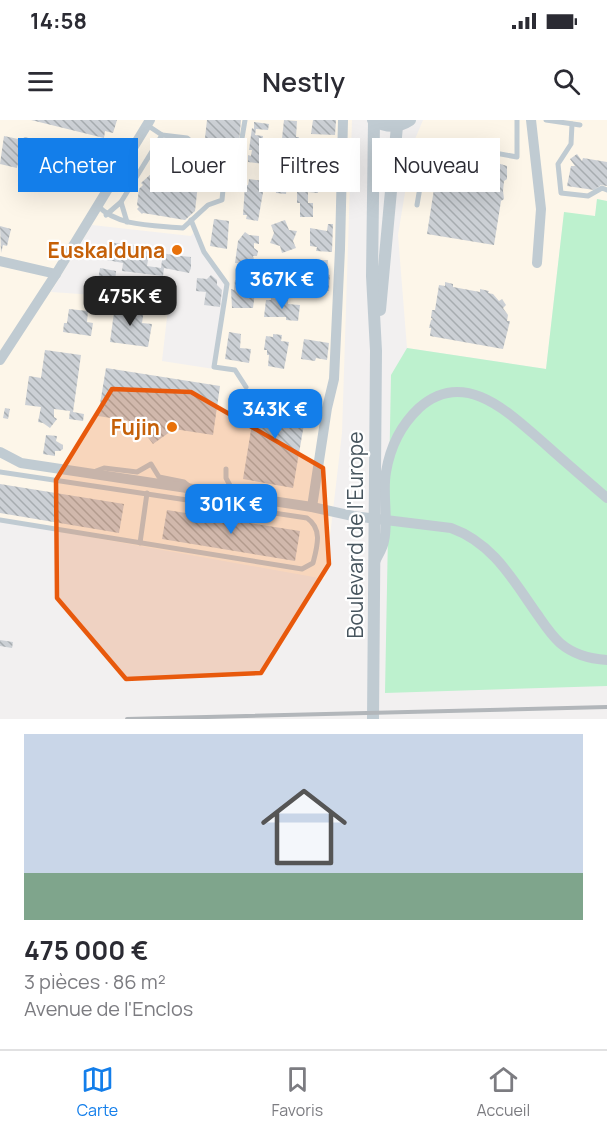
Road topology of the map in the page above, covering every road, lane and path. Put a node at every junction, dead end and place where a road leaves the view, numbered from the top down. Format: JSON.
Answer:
{"nodes":[{"id":1,"x":244,"y":120,"type":"edge"},
{"id":2,"x":343,"y":120,"type":"edge"},
{"id":3,"x":410,"y":120,"type":"edge"},
{"id":4,"x":517,"y":120,"type":"edge"},
{"id":5,"x":531,"y":120,"type":"edge"},
{"id":6,"x":546,"y":120,"type":"edge"},
{"id":7,"x":374,"y":121,"type":"edge"},
{"id":8,"x":149,"y":122,"type":"edge"},
{"id":9,"x":572,"y":124,"type":"junction"},
{"id":10,"x":580,"y":125,"type":"dead end"},
{"id":11,"x":397,"y":126,"type":"junction"},
{"id":12,"x":162,"y":135,"type":"junction"},
{"id":13,"x":187,"y":138,"type":"edge"},
{"id":14,"x":242,"y":138,"type":"edge"},
{"id":15,"x":607,"y":190,"type":"edge"},
{"id":16,"x":223,"y":192,"type":"edge"},
{"id":17,"x":121,"y":202,"type":"junction"},
{"id":18,"x":97,"y":205,"type":"junction"},
{"id":19,"x":417,"y":205,"type":"dead end"},
{"id":20,"x":106,"y":215,"type":"junction"},
{"id":21,"x":191,"y":220,"type":"junction"},
{"id":22,"x":127,"y":222,"type":"junction"},
{"id":23,"x":0,"y":261,"type":"edge"},
{"id":24,"x":537,"y":263,"type":"dead end"},
{"id":25,"x":56,"y":274,"type":"junction"},
{"id":26,"x":376,"y":351,"type":"junction"},
{"id":27,"x":0,"y":360,"type":"edge"},
{"id":28,"x":246,"y":387,"type":"dead end"},
{"id":29,"x":0,"y":453,"type":"edge"},
{"id":30,"x":225,"y":469,"type":"dead end"},
{"id":31,"x":0,"y":472,"type":"edge"},
{"id":32,"x":92,"y":473,"type":"junction"},
{"id":33,"x":191,"y":489,"type":"junction"},
{"id":34,"x":147,"y":493,"type":"junction"},
{"id":35,"x":237,"y":496,"type":"junction"},
{"id":36,"x":607,"y":498,"type":"edge"},
{"id":37,"x":312,"y":507,"type":"junction"},
{"id":38,"x":380,"y":513,"type":"junction"},
{"id":39,"x":0,"y":520,"type":"edge"},
{"id":40,"x":140,"y":543,"type":"junction"},
{"id":41,"x":607,"y":660,"type":"edge"},
{"id":42,"x":373,"y":719,"type":"edge"}],
"edges":[{"from":1,"to":14,"type":"lane"},
{"from":2,"to":37,"type":"street"},
{"from":3,"to":11,"type":"street"},
{"from":4,"to":19,"type":"lane"},
{"from":5,"to":24,"type":"street"},
{"from":6,"to":9,"type":"lane"},
{"from":7,"to":11,"type":"street","name":"Boulevard de l'Europe"},
{"from":7,"to":26,"type":"street","name":"Boulevard de l'Europe"},
{"from":8,"to":12,"type":"lane"},
{"from":8,"to":18,"type":"street"},
{"from":9,"to":10,"type":"lane"},
{"from":9,"to":15,"type":"lane"},
{"from":11,"to":26,"type":"street","name":"Boulevard de l'Europe"},
{"from":12,"to":13,"type":"lane"},
{"from":12,"to":17,"type":"lane"},
{"from":16,"to":21,"type":"lane"},
{"from":17,"to":20,"type":"lane"},
{"from":17,"to":22,"type":"lane"},
{"from":18,"to":20,"type":"lane"},
{"from":18,"to":25,"type":"street"},
{"from":20,"to":22,"type":"lane"},
{"from":21,"to":22,"type":"lane"},
{"from":21,"to":28,"type":"lane"},
{"from":23,"to":25,"type":"street"},
{"from":25,"to":27,"type":"street"},
{"from":26,"to":38,"type":"street","name":"Boulevard de l'Europe"},
{"from":29,"to":32,"type":"street"},
{"from":30,"to":35,"type":"lane"},
{"from":31,"to":34,"type":"lane"},
{"from":32,"to":33,"type":"street"},
{"from":32,"to":33,"type":"lane"},
{"from":33,"to":35,"type":"street"},
{"from":34,"to":40,"type":"lane"},
{"from":34,"to":40,"type":"lane"},
{"from":35,"to":37,"type":"street"},
{"from":36,"to":38,"type":"street"},
{"from":37,"to":41,"type":"street"},
{"from":38,"to":42,"type":"street","name":"Boulevard de l'Europe"},
{"from":39,"to":40,"type":"lane"}]}
